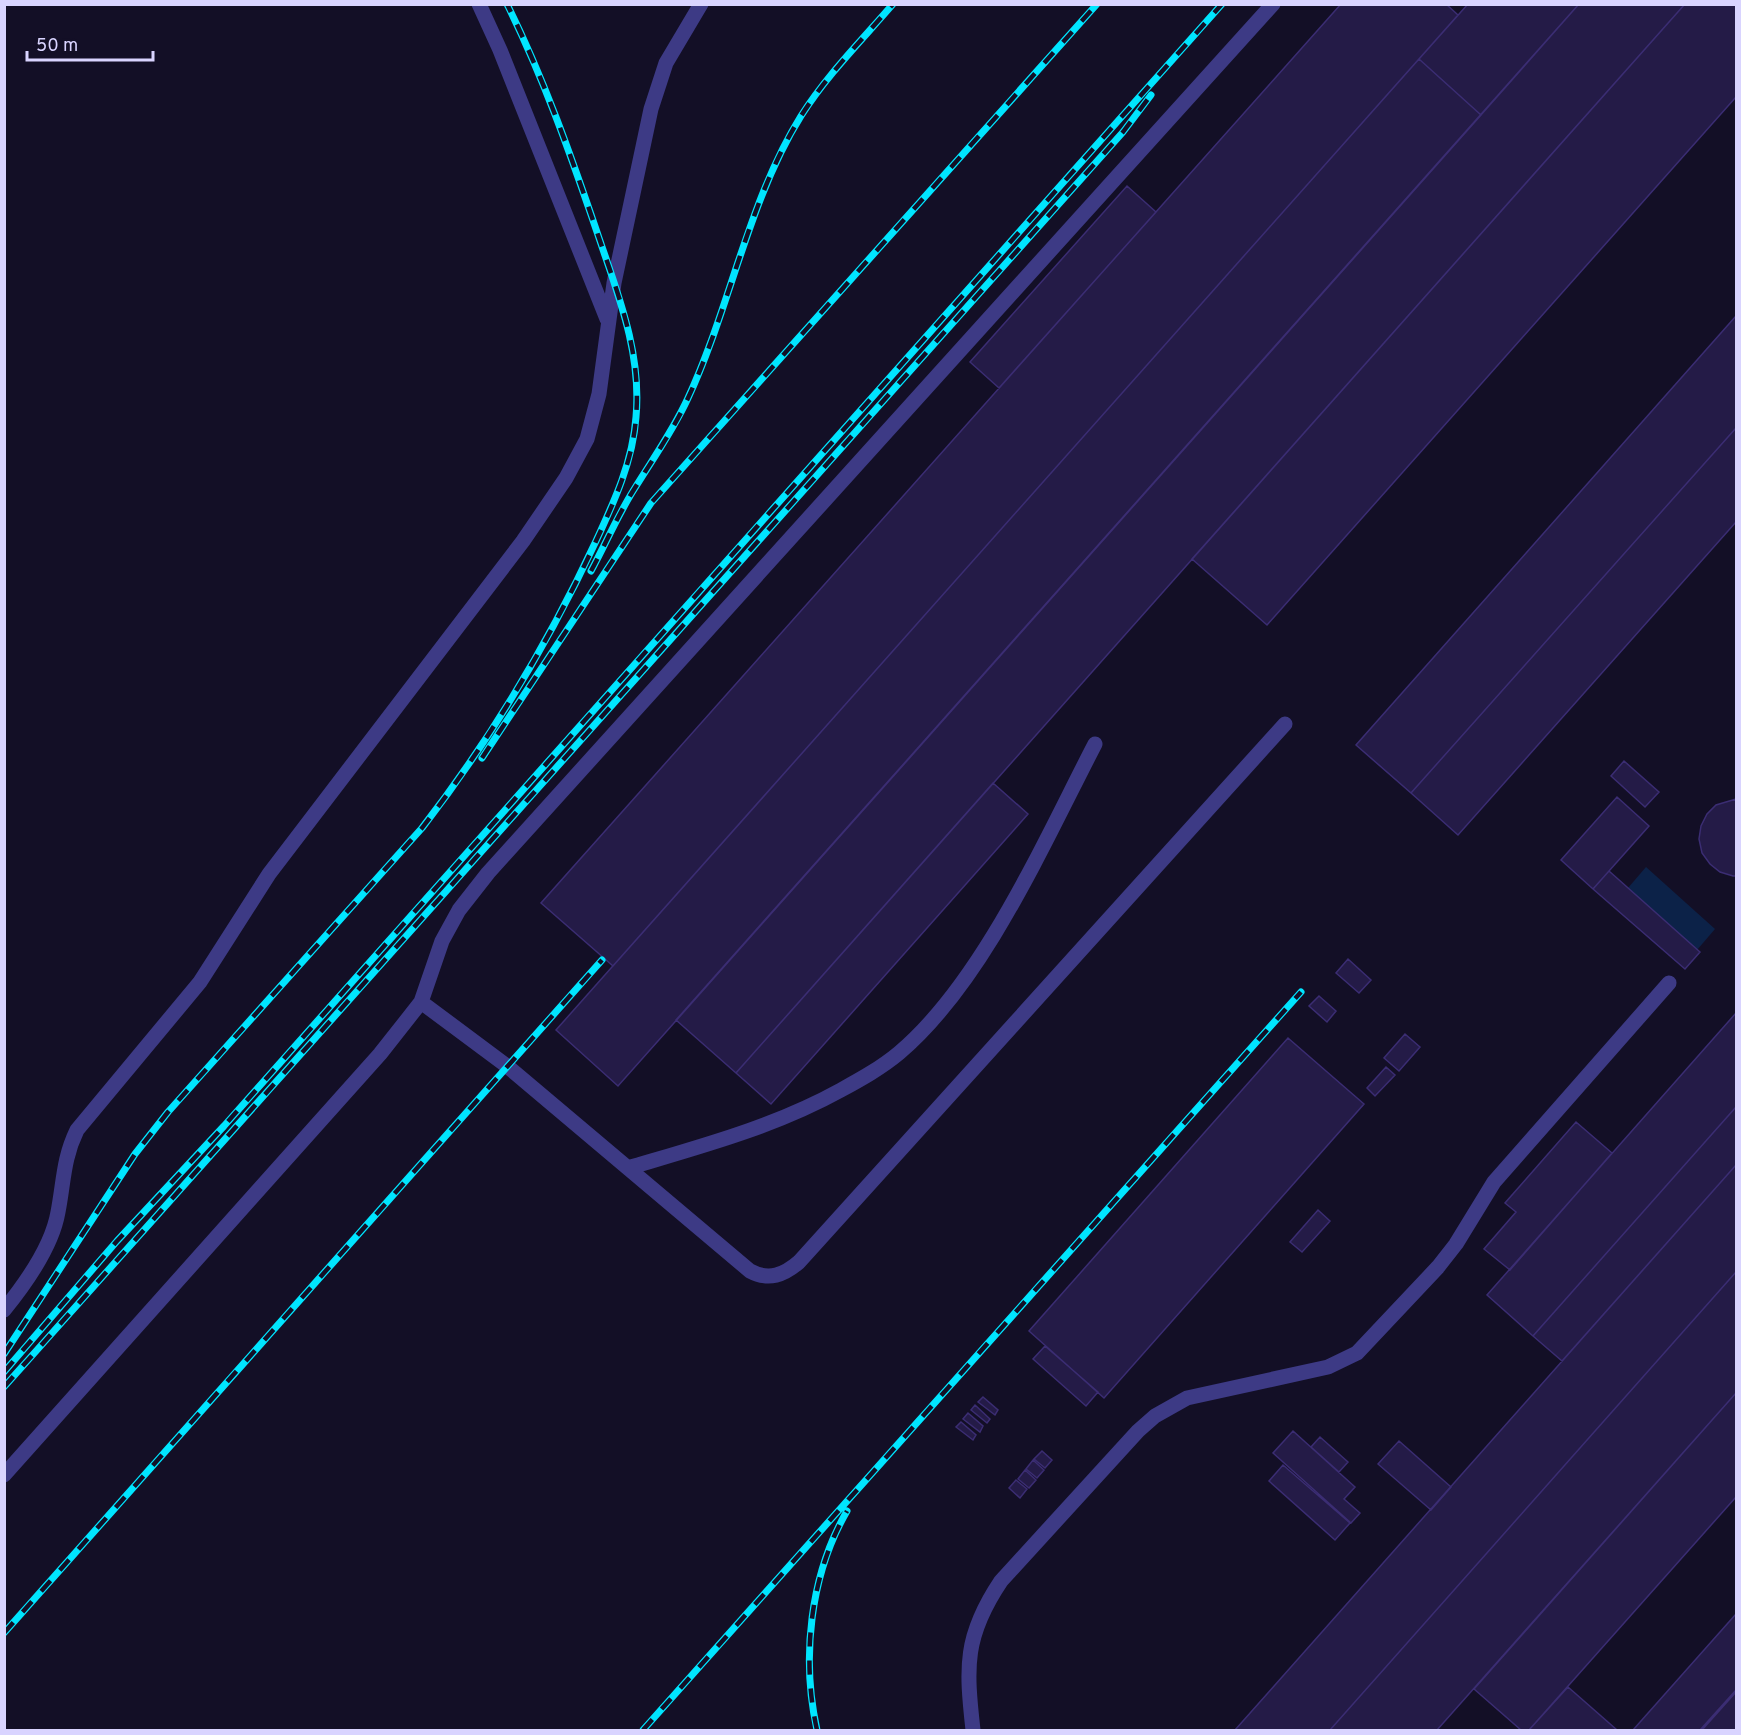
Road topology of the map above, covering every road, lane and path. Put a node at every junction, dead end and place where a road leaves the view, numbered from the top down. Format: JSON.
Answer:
{"nodes":[{"id":1,"x":479,"y":4,"type":"edge"},
{"id":2,"x":701,"y":4,"type":"edge"},
{"id":3,"x":1273,"y":4,"type":"edge"},
{"id":4,"x":608,"y":322,"type":"junction"},
{"id":5,"x":1285,"y":724,"type":"dead end"},
{"id":6,"x":1095,"y":744,"type":"dead end"},
{"id":7,"x":1668,"y":983,"type":"dead end"},
{"id":8,"x":421,"y":1002,"type":"junction"},
{"id":9,"x":628,"y":1168,"type":"junction"},
{"id":10,"x":4,"y":1310,"type":"edge"},
{"id":11,"x":4,"y":1475,"type":"edge"},
{"id":12,"x":973,"y":1731,"type":"edge"}],
"edges":[{"from":1,"to":4,"type":"street"},
{"from":2,"to":4,"type":"street"},
{"from":3,"to":8,"type":"street"},
{"from":4,"to":10,"type":"street"},
{"from":5,"to":9,"type":"street"},
{"from":6,"to":9,"type":"street"},
{"from":7,"to":12,"type":"street"},
{"from":8,"to":9,"type":"street"},
{"from":8,"to":11,"type":"street"}]}
